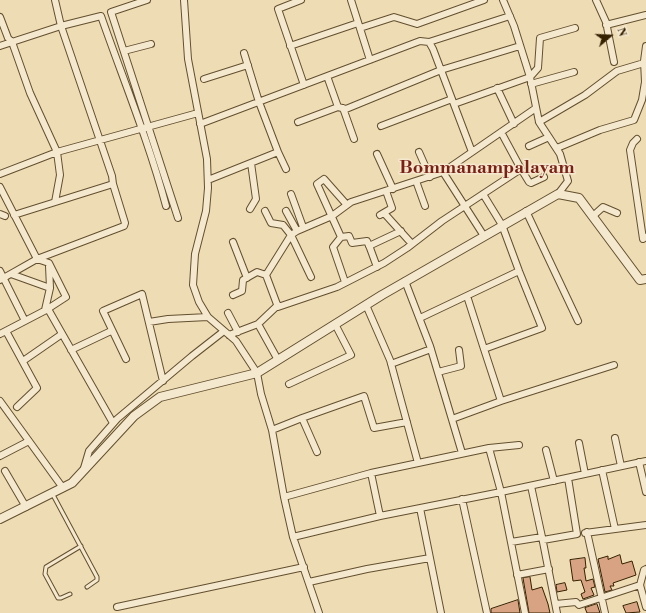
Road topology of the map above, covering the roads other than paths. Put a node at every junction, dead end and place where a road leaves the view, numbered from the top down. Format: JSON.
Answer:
{"nodes":[{"id":1,"x":55,"y":0,"type":"edge"},
{"id":2,"x":148,"y":0,"type":"edge"},
{"id":3,"x":184,"y":0,"type":"edge"},
{"id":4,"x":301,"y":0,"type":"edge"},
{"id":5,"x":350,"y":0,"type":"edge"},
{"id":6,"x":484,"y":0,"type":"edge"},
{"id":7,"x":504,"y":0,"type":"edge"},
{"id":8,"x":596,"y":0,"type":"edge"},
{"id":9,"x":646,"y":15,"type":"edge"},
{"id":10,"x":510,"y":16,"type":"junction"},
{"id":11,"x":0,"y":17,"type":"edge"},
{"id":12,"x":606,"y":25,"type":"junction"},
{"id":13,"x":61,"y":26,"type":"junction"},
{"id":14,"x":359,"y":26,"type":"junction"},
{"id":15,"x":575,"y":28,"type":"dead end"},
{"id":16,"x":12,"y":42,"type":"junction"},
{"id":17,"x":429,"y":42,"type":"junction"},
{"id":18,"x":151,"y":44,"type":"dead end"},
{"id":19,"x":0,"y":46,"type":"edge"},
{"id":20,"x":290,"y":46,"type":"junction"},
{"id":21,"x":520,"y":46,"type":"junction"},
{"id":22,"x":646,"y":46,"type":"edge"},
{"id":23,"x":124,"y":51,"type":"junction"},
{"id":24,"x":244,"y":53,"type":"dead end"},
{"id":25,"x":370,"y":60,"type":"junction"},
{"id":26,"x":614,"y":62,"type":"dead end"},
{"id":27,"x":644,"y":63,"type":"junction"},
{"id":28,"x":248,"y":64,"type":"junction"},
{"id":29,"x":441,"y":70,"type":"junction"},
{"id":30,"x":574,"y":72,"type":"dead end"},
{"id":31,"x":327,"y":76,"type":"junction"},
{"id":32,"x":530,"y":77,"type":"junction"},
{"id":33,"x":204,"y":79,"type":"dead end"},
{"id":34,"x":531,"y":84,"type":"junction"},
{"id":35,"x":304,"y":85,"type":"junction"},
{"id":36,"x":497,"y":88,"type":"junction"},
{"id":37,"x":453,"y":101,"type":"junction"},
{"id":38,"x":259,"y":102,"type":"junction"},
{"id":39,"x":341,"y":108,"type":"junction"},
{"id":40,"x":536,"y":108,"type":"junction"},
{"id":41,"x":198,"y":113,"type":"junction"},
{"id":42,"x":298,"y":122,"type":"dead end"},
{"id":43,"x":539,"y":122,"type":"junction"},
{"id":44,"x":200,"y":124,"type":"junction"},
{"id":45,"x":514,"y":124,"type":"junction"},
{"id":46,"x":381,"y":126,"type":"dead end"},
{"id":47,"x":148,"y":127,"type":"junction"},
{"id":48,"x":141,"y":129,"type":"junction"},
{"id":49,"x":501,"y":132,"type":"junction"},
{"id":50,"x":549,"y":137,"type":"junction"},
{"id":51,"x":354,"y":139,"type":"dead end"},
{"id":52,"x":637,"y":139,"type":"dead end"},
{"id":53,"x":99,"y":141,"type":"junction"},
{"id":54,"x":529,"y":146,"type":"dead end"},
{"id":55,"x":557,"y":148,"type":"junction"},
{"id":56,"x":57,"y":152,"type":"junction"},
{"id":57,"x":278,"y":152,"type":"junction"},
{"id":58,"x":419,"y":152,"type":"dead end"},
{"id":59,"x":472,"y":152,"type":"junction"},
{"id":60,"x":378,"y":154,"type":"dead end"},
{"id":61,"x":250,"y":163,"type":"junction"},
{"id":62,"x":286,"y":169,"type":"dead end"},
{"id":63,"x":521,"y":169,"type":"junction"},
{"id":64,"x":442,"y":172,"type":"junction"},
{"id":65,"x":0,"y":174,"type":"edge"},
{"id":66,"x":430,"y":177,"type":"junction"},
{"id":67,"x":544,"y":177,"type":"dead end"},
{"id":68,"x":208,"y":180,"type":"junction"},
{"id":69,"x":416,"y":181,"type":"junction"},
{"id":70,"x":113,"y":184,"type":"junction"},
{"id":71,"x":0,"y":186,"type":"edge"},
{"id":72,"x":390,"y":190,"type":"junction"},
{"id":73,"x":291,"y":194,"type":"dead end"},
{"id":74,"x":483,"y":194,"type":"junction"},
{"id":75,"x":558,"y":194,"type":"junction"},
{"id":76,"x":55,"y":202,"type":"junction"},
{"id":77,"x":347,"y":205,"type":"junction"},
{"id":78,"x":166,"y":206,"type":"dead end"},
{"id":79,"x":425,"y":206,"type":"dead end"},
{"id":80,"x":465,"y":206,"type":"junction"},
{"id":81,"x":250,"y":209,"type":"dead end"},
{"id":82,"x":265,"y":211,"type":"dead end"},
{"id":83,"x":286,"y":211,"type":"dead end"},
{"id":84,"x":526,"y":211,"type":"junction"},
{"id":85,"x":617,"y":213,"type":"dead end"},
{"id":86,"x":14,"y":215,"type":"junction"},
{"id":87,"x":332,"y":216,"type":"junction"},
{"id":88,"x":593,"y":216,"type":"junction"},
{"id":89,"x":178,"y":218,"type":"dead end"},
{"id":90,"x":502,"y":225,"type":"junction"},
{"id":91,"x":303,"y":227,"type":"junction"},
{"id":92,"x":297,"y":231,"type":"junction"},
{"id":93,"x":401,"y":231,"type":"junction"},
{"id":94,"x":291,"y":235,"type":"junction"},
{"id":95,"x":484,"y":236,"type":"junction"},
{"id":96,"x":341,"y":237,"type":"junction"},
{"id":97,"x":646,"y":237,"type":"edge"},
{"id":98,"x":233,"y":242,"type":"dead end"},
{"id":99,"x":412,"y":244,"type":"junction"},
{"id":100,"x":369,"y":246,"type":"junction"},
{"id":101,"x":37,"y":259,"type":"junction"},
{"id":102,"x":49,"y":263,"type":"junction"},
{"id":103,"x":377,"y":267,"type":"junction"},
{"id":104,"x":0,"y":270,"type":"edge"},
{"id":105,"x":519,"y":271,"type":"junction"},
{"id":106,"x":11,"y":274,"type":"junction"},
{"id":107,"x":266,"y":275,"type":"junction"},
{"id":108,"x":312,"y":277,"type":"dead end"},
{"id":109,"x":247,"y":278,"type":"junction"},
{"id":110,"x":2,"y":279,"type":"edge"},
{"id":111,"x":646,"y":280,"type":"edge"},
{"id":112,"x":345,"y":282,"type":"junction"},
{"id":113,"x":405,"y":282,"type":"junction"},
{"id":114,"x":50,"y":288,"type":"junction"},
{"id":115,"x":234,"y":295,"type":"dead end"},
{"id":116,"x":467,"y":296,"type":"junction"},
{"id":117,"x":278,"y":305,"type":"junction"},
{"id":118,"x":366,"y":305,"type":"junction"},
{"id":119,"x":45,"y":310,"type":"junction"},
{"id":120,"x":228,"y":313,"type":"dead end"},
{"id":121,"x":208,"y":317,"type":"junction"},
{"id":122,"x":420,"y":318,"type":"junction"},
{"id":123,"x":25,"y":321,"type":"junction"},
{"id":124,"x":578,"y":321,"type":"dead end"},
{"id":125,"x":149,"y":322,"type":"junction"},
{"id":126,"x":258,"y":324,"type":"junction"},
{"id":127,"x":335,"y":324,"type":"junction"},
{"id":128,"x":6,"y":331,"type":"junction"},
{"id":129,"x":111,"y":331,"type":"junction"},
{"id":130,"x":238,"y":332,"type":"junction"},
{"id":131,"x":227,"y":333,"type":"junction"},
{"id":132,"x":0,"y":334,"type":"edge"},
{"id":133,"x":62,"y":334,"type":"junction"},
{"id":134,"x":431,"y":349,"type":"junction"},
{"id":135,"x":484,"y":349,"type":"junction"},
{"id":136,"x":72,"y":350,"type":"junction"},
{"id":137,"x":459,"y":350,"type":"dead end"},
{"id":138,"x":126,"y":359,"type":"dead end"},
{"id":139,"x":278,"y":360,"type":"junction"},
{"id":140,"x":23,"y":361,"type":"junction"},
{"id":141,"x":391,"y":364,"type":"junction"},
{"id":142,"x":614,"y":365,"type":"dead end"},
{"id":143,"x":438,"y":372,"type":"junction"},
{"id":144,"x":257,"y":373,"type":"junction"},
{"id":145,"x":163,"y":381,"type":"junction"},
{"id":146,"x":289,"y":384,"type":"dead end"},
{"id":147,"x":501,"y":401,"type":"junction"},
{"id":148,"x":0,"y":402,"type":"edge"},
{"id":149,"x":17,"y":407,"type":"dead end"},
{"id":150,"x":302,"y":418,"type":"junction"},
{"id":151,"x":452,"y":419,"type":"junction"},
{"id":152,"x":407,"y":422,"type":"junction"},
{"id":153,"x":114,"y":423,"type":"junction"},
{"id":154,"x":272,"y":430,"type":"junction"},
{"id":155,"x":615,"y":438,"type":"dead end"},
{"id":156,"x":29,"y":441,"type":"junction"},
{"id":157,"x":579,"y":443,"type":"dead end"},
{"id":158,"x":519,"y":444,"type":"dead end"},
{"id":159,"x":489,"y":448,"type":"junction"},
{"id":160,"x":546,"y":450,"type":"dead end"},
{"id":161,"x":317,"y":452,"type":"dead end"},
{"id":162,"x":462,"y":454,"type":"junction"},
{"id":163,"x":0,"y":456,"type":"edge"},
{"id":164,"x":643,"y":462,"type":"edge"},
{"id":165,"x":418,"y":463,"type":"junction"},
{"id":166,"x":621,"y":466,"type":"junction"},
{"id":167,"x":84,"y":470,"type":"junction"},
{"id":168,"x":602,"y":470,"type":"junction"},
{"id":169,"x":4,"y":471,"type":"dead end"},
{"id":170,"x":371,"y":473,"type":"junction"},
{"id":171,"x":585,"y":474,"type":"junction"},
{"id":172,"x":568,"y":478,"type":"junction"},
{"id":173,"x":554,"y":481,"type":"junction"},
{"id":174,"x":532,"y":486,"type":"junction"},
{"id":175,"x":63,"y":488,"type":"junction"},
{"id":176,"x":501,"y":492,"type":"junction"},
{"id":177,"x":646,"y":492,"type":"edge"},
{"id":178,"x":52,"y":493,"type":"junction"},
{"id":179,"x":284,"y":497,"type":"junction"},
{"id":180,"x":462,"y":499,"type":"junction"},
{"id":181,"x":26,"y":507,"type":"junction"},
{"id":182,"x":420,"y":508,"type":"junction"},
{"id":183,"x":380,"y":516,"type":"junction"},
{"id":184,"x":0,"y":519,"type":"edge"},
{"id":185,"x":646,"y":524,"type":"edge"},
{"id":186,"x":615,"y":529,"type":"junction"},
{"id":187,"x":587,"y":532,"type":"junction"},
{"id":188,"x":577,"y":534,"type":"junction"},
{"id":189,"x":293,"y":537,"type":"junction"},
{"id":190,"x":543,"y":538,"type":"junction"},
{"id":191,"x":511,"y":542,"type":"junction"},
{"id":192,"x":81,"y":546,"type":"junction"},
{"id":193,"x":430,"y":558,"type":"junction"},
{"id":194,"x":304,"y":567,"type":"junction"},
{"id":195,"x":549,"y":569,"type":"junction"},
{"id":196,"x":646,"y":569,"type":"edge"},
{"id":197,"x":518,"y":575,"type":"junction"},
{"id":198,"x":309,"y":582,"type":"junction"},
{"id":199,"x":640,"y":585,"type":"junction"},
{"id":200,"x":86,"y":587,"type":"dead end"},
{"id":201,"x":70,"y":594,"type":"dead end"},
{"id":202,"x":602,"y":598,"type":"junction"},
{"id":203,"x":556,"y":604,"type":"junction"},
{"id":204,"x":117,"y":607,"type":"dead end"},
{"id":205,"x":646,"y":607,"type":"edge"},
{"id":206,"x":319,"y":613,"type":"edge"},
{"id":207,"x":440,"y":613,"type":"edge"},
{"id":208,"x":487,"y":613,"type":"edge"},
{"id":209,"x":525,"y":613,"type":"edge"},
{"id":210,"x":558,"y":613,"type":"edge"},
{"id":211,"x":605,"y":613,"type":"edge"}],
"edges":[{"from":1,"to":13,"type":"street"},
{"from":2,"to":23,"type":"street"},
{"from":3,"to":41,"type":"street"},
{"from":4,"to":20,"type":"street"},
{"from":5,"to":14,"type":"street"},
{"from":6,"to":14,"type":"street"},
{"from":7,"to":10,"type":"street"},
{"from":8,"to":12,"type":"street"},
{"from":9,"to":12,"type":"street"},
{"from":10,"to":17,"type":"street"},
{"from":10,"to":21,"type":"street"},
{"from":11,"to":16,"type":"street"},
{"from":12,"to":26,"type":"street"},
{"from":13,"to":16,"type":"street"},
{"from":13,"to":48,"type":"street"},
{"from":13,"to":53,"type":"street"},
{"from":14,"to":20,"type":"street"},
{"from":14,"to":25,"type":"street"},
{"from":15,"to":32,"type":"street"},
{"from":16,"to":19,"type":"street"},
{"from":16,"to":56,"type":"street"},
{"from":17,"to":25,"type":"street"},
{"from":17,"to":29,"type":"street"},
{"from":18,"to":23,"type":"street"},
{"from":20,"to":35,"type":"street"},
{"from":21,"to":29,"type":"street"},
{"from":21,"to":32,"type":"street"},
{"from":22,"to":27,"type":"street"},
{"from":23,"to":47,"type":"street"},
{"from":24,"to":28,"type":"street"},
{"from":25,"to":31,"type":"street"},
{"from":27,"to":43,"type":"street"},
{"from":27,"to":55,"type":"street"},
{"from":28,"to":33,"type":"street"},
{"from":28,"to":38,"type":"street"},
{"from":29,"to":37,"type":"street"},
{"from":29,"to":39,"type":"street"},
{"from":30,"to":34,"type":"street"},
{"from":31,"to":35,"type":"street"},
{"from":31,"to":39,"type":"street"},
{"from":32,"to":34,"type":"street"},
{"from":32,"to":36,"type":"street"},
{"from":34,"to":40,"type":"street"},
{"from":35,"to":38,"type":"street"},
{"from":36,"to":37,"type":"street"},
{"from":36,"to":45,"type":"street"},
{"from":37,"to":46,"type":"street"},
{"from":37,"to":59,"type":"street"},
{"from":38,"to":44,"type":"street"},
{"from":38,"to":57,"type":"street"},
{"from":39,"to":42,"type":"street"},
{"from":39,"to":51,"type":"street"},
{"from":40,"to":43,"type":"street"},
{"from":40,"to":45,"type":"street"},
{"from":41,"to":44,"type":"street"},
{"from":41,"to":47,"type":"street"},
{"from":43,"to":50,"type":"street"},
{"from":44,"to":68,"type":"street"},
{"from":45,"to":49,"type":"street"},
{"from":47,"to":48,"type":"street"},
{"from":47,"to":89,"type":"street"},
{"from":48,"to":53,"type":"street"},
{"from":48,"to":78,"type":"street"},
{"from":49,"to":59,"type":"street"},
{"from":49,"to":63,"type":"street"},
{"from":50,"to":54,"type":"street"},
{"from":50,"to":55,"type":"street"},
{"from":52,"to":97,"type":"street"},
{"from":53,"to":56,"type":"street"},
{"from":53,"to":70,"type":"street"},
{"from":55,"to":75,"type":"street"},
{"from":56,"to":65,"type":"street"},
{"from":56,"to":76,"type":"street"},
{"from":57,"to":61,"type":"street"},
{"from":57,"to":62,"type":"street"},
{"from":58,"to":66,"type":"street"},
{"from":59,"to":64,"type":"street"},
{"from":60,"to":72,"type":"street"},
{"from":61,"to":68,"type":"street"},
{"from":61,"to":81,"type":"street"},
{"from":63,"to":67,"type":"street"},
{"from":63,"to":74,"type":"street"},
{"from":64,"to":66,"type":"street"},
{"from":64,"to":80,"type":"street"},
{"from":66,"to":69,"type":"street"},
{"from":68,"to":121,"type":"street"},
{"from":69,"to":72,"type":"street"},
{"from":69,"to":79,"type":"street"},
{"from":70,"to":76,"type":"street"},
{"from":70,"to":101,"type":"street"},
{"from":71,"to":86,"type":"street"},
{"from":72,"to":77,"type":"street"},
{"from":72,"to":93,"type":"street"},
{"from":73,"to":91,"type":"street"},
{"from":74,"to":80,"type":"street"},
{"from":74,"to":90,"type":"street"},
{"from":75,"to":84,"type":"street"},
{"from":75,"to":88,"type":"street"},
{"from":76,"to":86,"type":"street"},
{"from":77,"to":87,"type":"street"},
{"from":77,"to":87,"type":"street"},
{"from":80,"to":95,"type":"street"},
{"from":80,"to":99,"type":"street"},
{"from":82,"to":94,"type":"street"},
{"from":83,"to":92,"type":"street"},
{"from":84,"to":90,"type":"street"},
{"from":84,"to":124,"type":"street"},
{"from":85,"to":88,"type":"street"},
{"from":86,"to":101,"type":"street"},
{"from":87,"to":91,"type":"street"},
{"from":87,"to":96,"type":"street"},
{"from":88,"to":111,"type":"street"},
{"from":90,"to":95,"type":"street"},
{"from":90,"to":105,"type":"street"},
{"from":91,"to":92,"type":"street"},
{"from":92,"to":94,"type":"street"},
{"from":93,"to":99,"type":"street"},
{"from":93,"to":100,"type":"street"},
{"from":94,"to":107,"type":"street"},
{"from":94,"to":108,"type":"street"},
{"from":95,"to":113,"type":"street"},
{"from":96,"to":100,"type":"street"},
{"from":96,"to":112,"type":"street"},
{"from":98,"to":109,"type":"street"},
{"from":99,"to":103,"type":"street"},
{"from":100,"to":103,"type":"street"},
{"from":101,"to":102,"type":"street"},
{"from":101,"to":106,"type":"street"},
{"from":102,"to":114,"type":"street"},
{"from":102,"to":119,"type":"street"},
{"from":103,"to":112,"type":"street"},
{"from":104,"to":110,"type":"street"},
{"from":105,"to":116,"type":"street"},
{"from":105,"to":135,"type":"street"},
{"from":106,"to":110,"type":"street"},
{"from":106,"to":114,"type":"street"},
{"from":107,"to":109,"type":"street"},
{"from":107,"to":117,"type":"street"},
{"from":109,"to":115,"type":"street"},
{"from":110,"to":123,"type":"street"},
{"from":112,"to":117,"type":"street"},
{"from":113,"to":118,"type":"street"},
{"from":113,"to":122,"type":"street"},
{"from":114,"to":119,"type":"street"},
{"from":116,"to":122,"type":"street"},
{"from":116,"to":135,"type":"street"},
{"from":117,"to":126,"type":"street"},
{"from":118,"to":127,"type":"street"},
{"from":118,"to":141,"type":"street"},
{"from":119,"to":123,"type":"street"},
{"from":119,"to":133,"type":"street"},
{"from":120,"to":130,"type":"street"},
{"from":121,"to":125,"type":"street"},
{"from":121,"to":131,"type":"street"},
{"from":122,"to":134,"type":"street"},
{"from":123,"to":128,"type":"street"},
{"from":125,"to":129,"type":"street"},
{"from":125,"to":145,"type":"street"},
{"from":126,"to":130,"type":"street"},
{"from":126,"to":139,"type":"street"},
{"from":127,"to":139,"type":"street"},
{"from":127,"to":146,"type":"street"},
{"from":128,"to":132,"type":"street"},
{"from":128,"to":140,"type":"street"},
{"from":129,"to":136,"type":"street"},
{"from":129,"to":138,"type":"street"},
{"from":130,"to":131,"type":"street"},
{"from":131,"to":144,"type":"street"},
{"from":131,"to":145,"type":"street"},
{"from":133,"to":136,"type":"street"},
{"from":133,"to":140,"type":"street"},
{"from":134,"to":141,"type":"street"},
{"from":134,"to":143,"type":"street"},
{"from":135,"to":147,"type":"street"},
{"from":136,"to":153,"type":"street"},
{"from":137,"to":143,"type":"street"},
{"from":139,"to":144,"type":"street"},
{"from":140,"to":149,"type":"street"},
{"from":141,"to":152,"type":"street"},
{"from":142,"to":147,"type":"street"},
{"from":143,"to":151,"type":"street"},
{"from":144,"to":154,"type":"street"},
{"from":144,"to":167,"type":"street"},
{"from":145,"to":153,"type":"street"},
{"from":147,"to":151,"type":"street"},
{"from":148,"to":156,"type":"street"},
{"from":150,"to":152,"type":"street"},
{"from":150,"to":154,"type":"street"},
{"from":150,"to":161,"type":"street"},
{"from":151,"to":162,"type":"street"},
{"from":152,"to":165,"type":"street"},
{"from":153,"to":167,"type":"street"},
{"from":154,"to":179,"type":"street"},
{"from":155,"to":166,"type":"street"},
{"from":156,"to":163,"type":"street"},
{"from":156,"to":175,"type":"street"},
{"from":157,"to":171,"type":"street"},
{"from":158,"to":159,"type":"street"},
{"from":159,"to":162,"type":"street"},
{"from":159,"to":176,"type":"street"},
{"from":160,"to":173,"type":"street"},
{"from":162,"to":165,"type":"street"},
{"from":164,"to":166,"type":"street"},
{"from":164,"to":177,"type":"street"},
{"from":165,"to":170,"type":"street"},
{"from":166,"to":168,"type":"street"},
{"from":167,"to":175,"type":"street"},
{"from":168,"to":171,"type":"street"},
{"from":168,"to":186,"type":"street"},
{"from":169,"to":181,"type":"street"},
{"from":170,"to":179,"type":"street"},
{"from":170,"to":183,"type":"street"},
{"from":171,"to":172,"type":"street"},
{"from":172,"to":173,"type":"street"},
{"from":172,"to":188,"type":"street"},
{"from":173,"to":174,"type":"street"},
{"from":174,"to":176,"type":"street"},
{"from":174,"to":190,"type":"street"},
{"from":175,"to":178,"type":"street"},
{"from":176,"to":180,"type":"street"},
{"from":176,"to":191,"type":"street"},
{"from":178,"to":181,"type":"street"},
{"from":178,"to":192,"type":"lane"},
{"from":179,"to":189,"type":"street"},
{"from":180,"to":182,"type":"street"},
{"from":180,"to":208,"type":"street"},
{"from":181,"to":184,"type":"street"},
{"from":182,"to":183,"type":"street"},
{"from":182,"to":193,"type":"street"},
{"from":183,"to":189,"type":"street"},
{"from":185,"to":186,"type":"street"},
{"from":186,"to":187,"type":"street"},
{"from":187,"to":188,"type":"street"},
{"from":187,"to":202,"type":"street"},
{"from":188,"to":190,"type":"street"},
{"from":189,"to":194,"type":"street"},
{"from":190,"to":191,"type":"street"},
{"from":190,"to":195,"type":"street"},
{"from":191,"to":197,"type":"street"},
{"from":192,"to":200,"type":"lane"},
{"from":192,"to":201,"type":"lane"},
{"from":193,"to":198,"type":"street"},
{"from":193,"to":207,"type":"street"},
{"from":194,"to":198,"type":"street"},
{"from":194,"to":204,"type":"street"},
{"from":195,"to":197,"type":"street"},
{"from":195,"to":203,"type":"street"},
{"from":196,"to":199,"type":"street"},
{"from":197,"to":209,"type":"street"},
{"from":198,"to":206,"type":"street"},
{"from":199,"to":202,"type":"street"},
{"from":199,"to":205,"type":"street"},
{"from":202,"to":203,"type":"street"},
{"from":202,"to":211,"type":"street"},
{"from":203,"to":210,"type":"street"}]}
